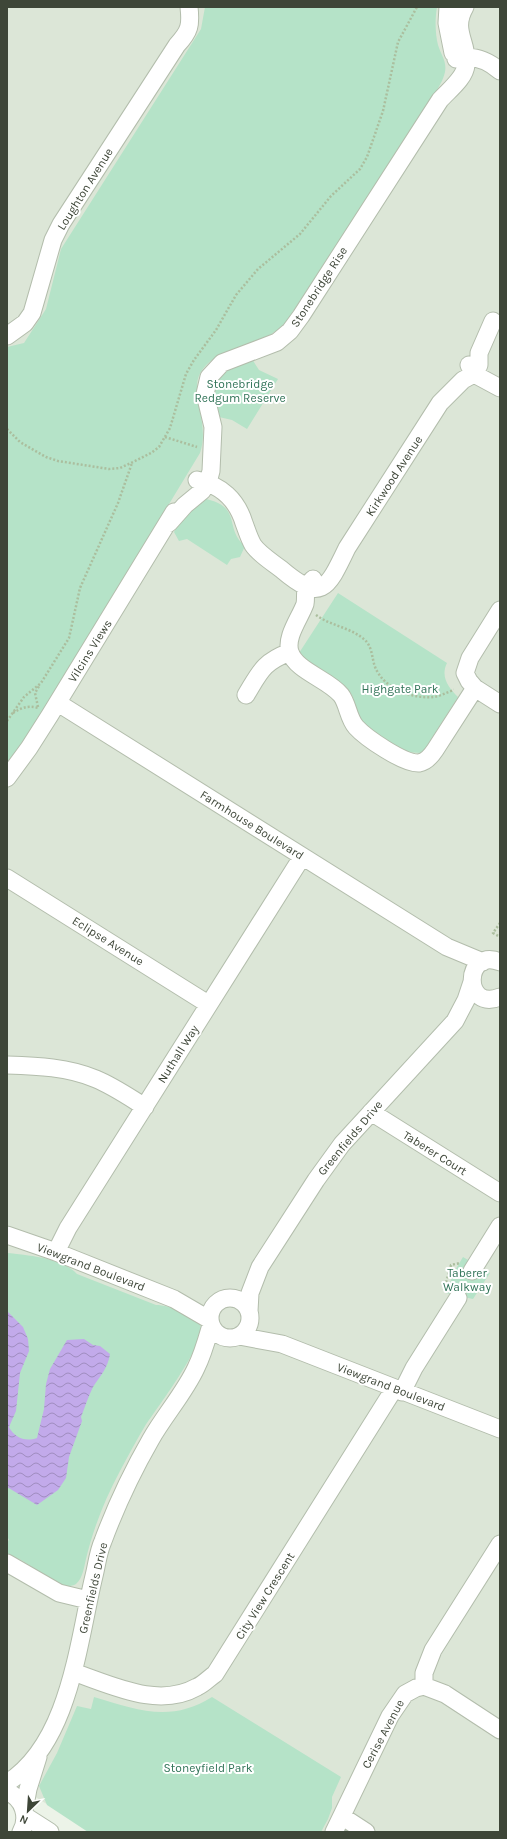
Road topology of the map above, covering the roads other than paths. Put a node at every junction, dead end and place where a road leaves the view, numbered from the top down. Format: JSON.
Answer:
{"nodes":[{"id":1,"x":179,"y":7,"type":"edge"},
{"id":2,"x":189,"y":7,"type":"edge"},
{"id":3,"x":448,"y":7,"type":"edge"},
{"id":4,"x":465,"y":7,"type":"edge"},
{"id":5,"x":177,"y":45,"type":"junction"},
{"id":6,"x":461,"y":61,"type":"junction"},
{"id":7,"x":500,"y":72,"type":"edge"},
{"id":8,"x":500,"y":77,"type":"edge"},
{"id":9,"x":497,"y":316,"type":"edge"},
{"id":10,"x":7,"y":336,"type":"edge"},
{"id":11,"x":474,"y":368,"type":"junction"},
{"id":12,"x":500,"y":381,"type":"edge"},
{"id":13,"x":500,"y":388,"type":"edge"},
{"id":14,"x":203,"y":485,"type":"junction"},
{"id":15,"x":311,"y":585,"type":"junction"},
{"id":16,"x":500,"y":610,"type":"edge"},
{"id":17,"x":292,"y":633,"type":"junction"},
{"id":18,"x":290,"y":652,"type":"junction"},
{"id":19,"x":475,"y":688,"type":"junction"},
{"id":20,"x":246,"y":695,"type":"dead end"},
{"id":21,"x":58,"y":703,"type":"junction"},
{"id":22,"x":500,"y":704,"type":"edge"},
{"id":23,"x":7,"y":778,"type":"edge"},
{"id":24,"x":302,"y":857,"type":"junction"},
{"id":25,"x":7,"y":878,"type":"edge"},
{"id":26,"x":447,"y":947,"type":"junction"},
{"id":27,"x":493,"y":958,"type":"edge"},
{"id":28,"x":472,"y":979,"type":"junction"},
{"id":29,"x":498,"y":998,"type":"edge"},
{"id":30,"x":208,"y":1004,"type":"junction"},
{"id":31,"x":455,"y":1021,"type":"junction"},
{"id":32,"x":7,"y":1065,"type":"edge"},
{"id":33,"x":145,"y":1107,"type":"junction"},
{"id":34,"x":371,"y":1112,"type":"junction"},
{"id":35,"x":500,"y":1193,"type":"edge"},
{"id":36,"x":500,"y":1226,"type":"edge"},
{"id":37,"x":7,"y":1235,"type":"edge"},
{"id":38,"x":7,"y":1242,"type":"edge"},
{"id":39,"x":30,"y":1243,"type":"junction"},
{"id":40,"x":56,"y":1252,"type":"junction"},
{"id":41,"x":260,"y":1267,"type":"junction"},
{"id":42,"x":474,"y":1269,"type":"road end"},
{"id":43,"x":174,"y":1299,"type":"junction"},
{"id":44,"x":223,"y":1300,"type":"junction"},
{"id":45,"x":455,"y":1301,"type":"road end"},
{"id":46,"x":250,"y":1316,"type":"junction"},
{"id":47,"x":211,"y":1323,"type":"junction"},
{"id":48,"x":235,"y":1337,"type":"junction"},
{"id":49,"x":282,"y":1344,"type":"junction"},
{"id":50,"x":196,"y":1369,"type":"junction"},
{"id":51,"x":398,"y":1390,"type":"junction"},
{"id":52,"x":500,"y":1429,"type":"edge"},
{"id":53,"x":500,"y":1544,"type":"edge"},
{"id":54,"x":7,"y":1564,"type":"edge"},
{"id":55,"x":88,"y":1600,"type":"junction"},
{"id":56,"x":73,"y":1672,"type":"junction"},
{"id":57,"x":424,"y":1686,"type":"junction"},
{"id":58,"x":500,"y":1730,"type":"edge"},
{"id":59,"x":40,"y":1751,"type":"junction"},
{"id":60,"x":7,"y":1783,"type":"edge"},
{"id":61,"x":7,"y":1792,"type":"edge"},
{"id":62,"x":25,"y":1813,"type":"junction"},
{"id":63,"x":343,"y":1817,"type":"junction"},
{"id":64,"x":21,"y":1832,"type":"edge"},
{"id":65,"x":50,"y":1832,"type":"edge"},
{"id":66,"x":334,"y":1832,"type":"edge"},
{"id":67,"x":366,"y":1832,"type":"edge"}],
"edges":[{"from":1,"to":5,"type":"street","name":"Loughton Avenue"},
{"from":2,"to":5,"type":"street","name":"Loughton Avenue"},
{"from":3,"to":6,"type":"street"},
{"from":4,"to":6,"type":"street"},
{"from":5,"to":10,"type":"street","name":"Loughton Avenue"},
{"from":6,"to":7,"type":"street"},
{"from":6,"to":8,"type":"street"},
{"from":6,"to":14,"type":"street","name":"Stonebridge Rise"},
{"from":9,"to":11,"type":"street"},
{"from":11,"to":12,"type":"street"},
{"from":11,"to":13,"type":"street"},
{"from":11,"to":15,"type":"street","name":"Kirkwood Avenue"},
{"from":14,"to":15,"type":"street"},
{"from":14,"to":21,"type":"street","name":"Vilcins Views"},
{"from":15,"to":17,"type":"street"},
{"from":15,"to":17,"type":"street"},
{"from":16,"to":19,"type":"street"},
{"from":17,"to":18,"type":"street"},
{"from":18,"to":19,"type":"street"},
{"from":18,"to":20,"type":"street"},
{"from":19,"to":22,"type":"street"},
{"from":21,"to":23,"type":"street","name":"Vilcins Views"},
{"from":21,"to":24,"type":"street","name":"Farmhouse Boulevard"},
{"from":24,"to":26,"type":"street","name":"Farmhouse Boulevard"},
{"from":24,"to":30,"type":"street","name":"Nuthall Way"},
{"from":25,"to":30,"type":"street","name":"Eclipse Avenue"},
{"from":26,"to":27,"type":"street","name":"Farmhouse Boulevard"},
{"from":26,"to":28,"type":"street","name":"Farmhouse Boulevard"},
{"from":27,"to":28,"type":"street","name":"Greenfields Drive"},
{"from":28,"to":29,"type":"street","name":"Farmhouse Boulevard"},
{"from":28,"to":31,"type":"street","name":"Greenfields Drive"},
{"from":29,"to":31,"type":"street","name":"Greenfields Drive"},
{"from":30,"to":33,"type":"street","name":"Nuthall Way"},
{"from":31,"to":34,"type":"street","name":"Greenfields Drive"},
{"from":32,"to":33,"type":"street"},
{"from":33,"to":40,"type":"street","name":"Nuthall Way"},
{"from":34,"to":35,"type":"street","name":"Taberer Court"},
{"from":34,"to":41,"type":"street","name":"Greenfields Drive"},
{"from":36,"to":42,"type":"street"},
{"from":37,"to":39,"type":"street","name":"Viewgrand Boulevard"},
{"from":38,"to":39,"type":"street","name":"Viewgrand Boulevard"},
{"from":39,"to":40,"type":"street","name":"Viewgrand Boulevard"},
{"from":40,"to":43,"type":"street","name":"Viewgrand Boulevard"},
{"from":41,"to":44,"type":"street","name":"Greenfields Drive"},
{"from":41,"to":46,"type":"street","name":"Greenfields Drive"},
{"from":43,"to":44,"type":"street","name":"Viewgrand Boulevard"},
{"from":43,"to":47,"type":"street","name":"Viewgrand Boulevard"},
{"from":44,"to":46,"type":"street"},
{"from":44,"to":47,"type":"street"},
{"from":45,"to":51,"type":"street","name":"City View Crescent"},
{"from":46,"to":48,"type":"street"},
{"from":46,"to":49,"type":"street","name":"Viewgrand Boulevard"},
{"from":47,"to":48,"type":"street"},
{"from":47,"to":50,"type":"street","name":"Greenfields Drive"},
{"from":48,"to":49,"type":"street","name":"Viewgrand Boulevard"},
{"from":48,"to":50,"type":"street","name":"Greenfields Drive"},
{"from":49,"to":51,"type":"street","name":"Viewgrand Boulevard"},
{"from":50,"to":55,"type":"street","name":"Greenfields Drive"},
{"from":51,"to":52,"type":"street","name":"Viewgrand Boulevard"},
{"from":51,"to":56,"type":"street","name":"City View Crescent"},
{"from":53,"to":57,"type":"street"},
{"from":54,"to":55,"type":"street"},
{"from":55,"to":56,"type":"street","name":"Greenfields Drive"},
{"from":56,"to":59,"type":"street","name":"Greenfields Drive"},
{"from":57,"to":58,"type":"street"},
{"from":57,"to":63,"type":"street","name":"Cerise Avenue"},
{"from":59,"to":60,"type":"street","name":"Greenfields Drive"},
{"from":59,"to":62,"type":"street","name":"Greenfields Drive"},
{"from":61,"to":62,"type":"street"},
{"from":62,"to":64,"type":"street","name":"Greenfields Drive"},
{"from":62,"to":65,"type":"street"},
{"from":63,"to":66,"type":"street","name":"Cerise Avenue"},
{"from":63,"to":67,"type":"street"}]}
